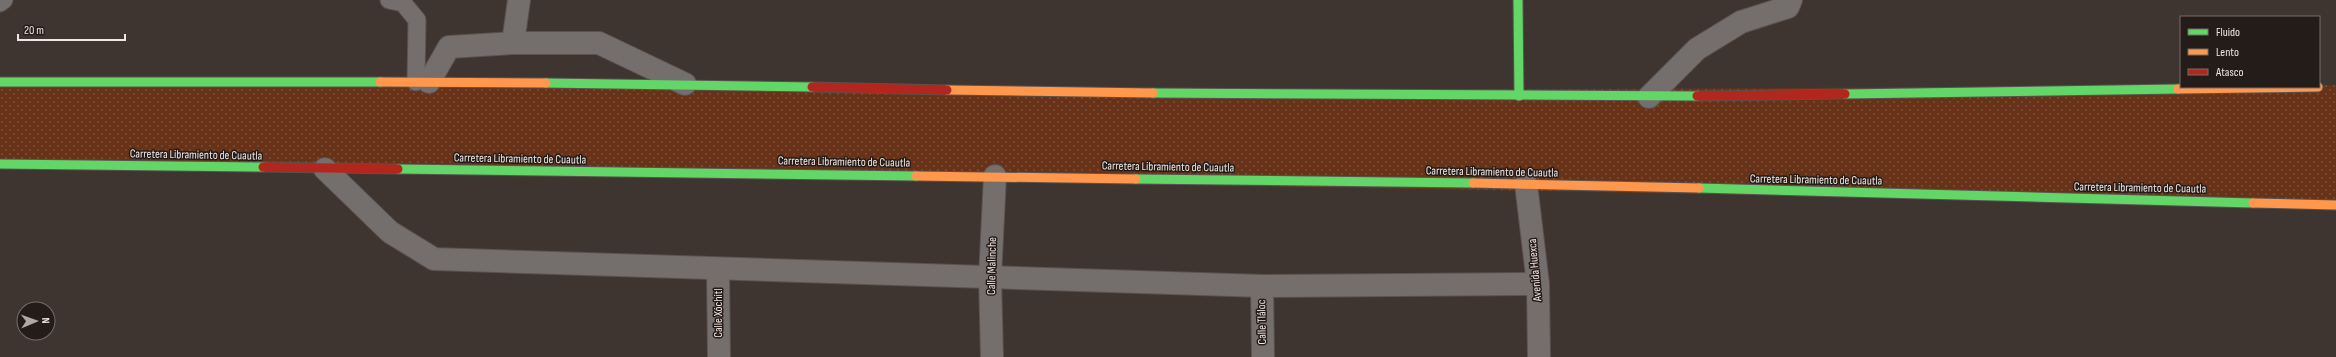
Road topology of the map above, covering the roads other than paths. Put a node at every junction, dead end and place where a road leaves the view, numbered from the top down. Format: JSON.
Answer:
{"nodes":[{"id":1,"x":4,"y":0,"type":"edge"},
{"id":2,"x":389,"y":0,"type":"edge"},
{"id":3,"x":519,"y":0,"type":"edge"},
{"id":4,"x":1518,"y":0,"type":"edge"},
{"id":5,"x":1791,"y":0,"type":"edge"},
{"id":6,"x":0,"y":2,"type":"edge"},
{"id":7,"x":513,"y":43,"type":"junction"},
{"id":8,"x":0,"y":82,"type":"edge"},
{"id":9,"x":422,"y":82,"type":"junction"},
{"id":10,"x":685,"y":84,"type":"junction"},
{"id":11,"x":2320,"y":87,"type":"edge"},
{"id":12,"x":2330,"y":87,"type":"dead end"},
{"id":13,"x":2252,"y":88,"type":"edge"},
{"id":14,"x":1520,"y":96,"type":"junction"},
{"id":15,"x":1649,"y":97,"type":"junction"},
{"id":16,"x":0,"y":164,"type":"edge"},
{"id":17,"x":325,"y":169,"type":"junction"},
{"id":18,"x":995,"y":176,"type":"junction"},
{"id":19,"x":1526,"y":184,"type":"junction"},
{"id":20,"x":2336,"y":205,"type":"edge"},
{"id":21,"x":718,"y":269,"type":"junction"},
{"id":22,"x":990,"y":277,"type":"junction"},
{"id":23,"x":1538,"y":284,"type":"junction"},
{"id":24,"x":1262,"y":286,"type":"junction"},
{"id":25,"x":719,"y":357,"type":"edge"},
{"id":26,"x":992,"y":357,"type":"edge"},
{"id":27,"x":1263,"y":357,"type":"edge"},
{"id":28,"x":1539,"y":357,"type":"edge"}],
"edges":[{"from":1,"to":6,"type":"lane"},
{"from":2,"to":9,"type":"lane"},
{"from":3,"to":7,"type":"street"},
{"from":4,"to":14,"type":"main road"},
{"from":5,"to":15,"type":"street"},
{"from":7,"to":9,"type":"street"},
{"from":7,"to":10,"type":"street"},
{"from":8,"to":9,"type":"main road"},
{"from":9,"to":10,"type":"main road"},
{"from":10,"to":14,"type":"main road"},
{"from":11,"to":12,"type":"main road"},
{"from":13,"to":15,"type":"main road"},
{"from":14,"to":15,"type":"main road"},
{"from":16,"to":17,"type":"main road","name":"Carretera Libramiento de Cuautla"},
{"from":17,"to":18,"type":"main road","name":"Carretera Libramiento de Cuautla"},
{"from":17,"to":21,"type":"street"},
{"from":18,"to":19,"type":"main road","name":"Carretera Libramiento de Cuautla"},
{"from":18,"to":22,"type":"street","name":"Calle Malinche"},
{"from":19,"to":20,"type":"main road","name":"Carretera Libramiento de Cuautla"},
{"from":19,"to":23,"type":"street","name":"Avenida Huexca"},
{"from":21,"to":22,"type":"street"},
{"from":21,"to":25,"type":"street","name":"Calle Xóchitl"},
{"from":22,"to":24,"type":"street"},
{"from":22,"to":26,"type":"street","name":"Calle Malinche"},
{"from":23,"to":24,"type":"street"},
{"from":23,"to":28,"type":"street","name":"Avenida Huexca"},
{"from":24,"to":27,"type":"street","name":"Calle Tláloc"}]}
